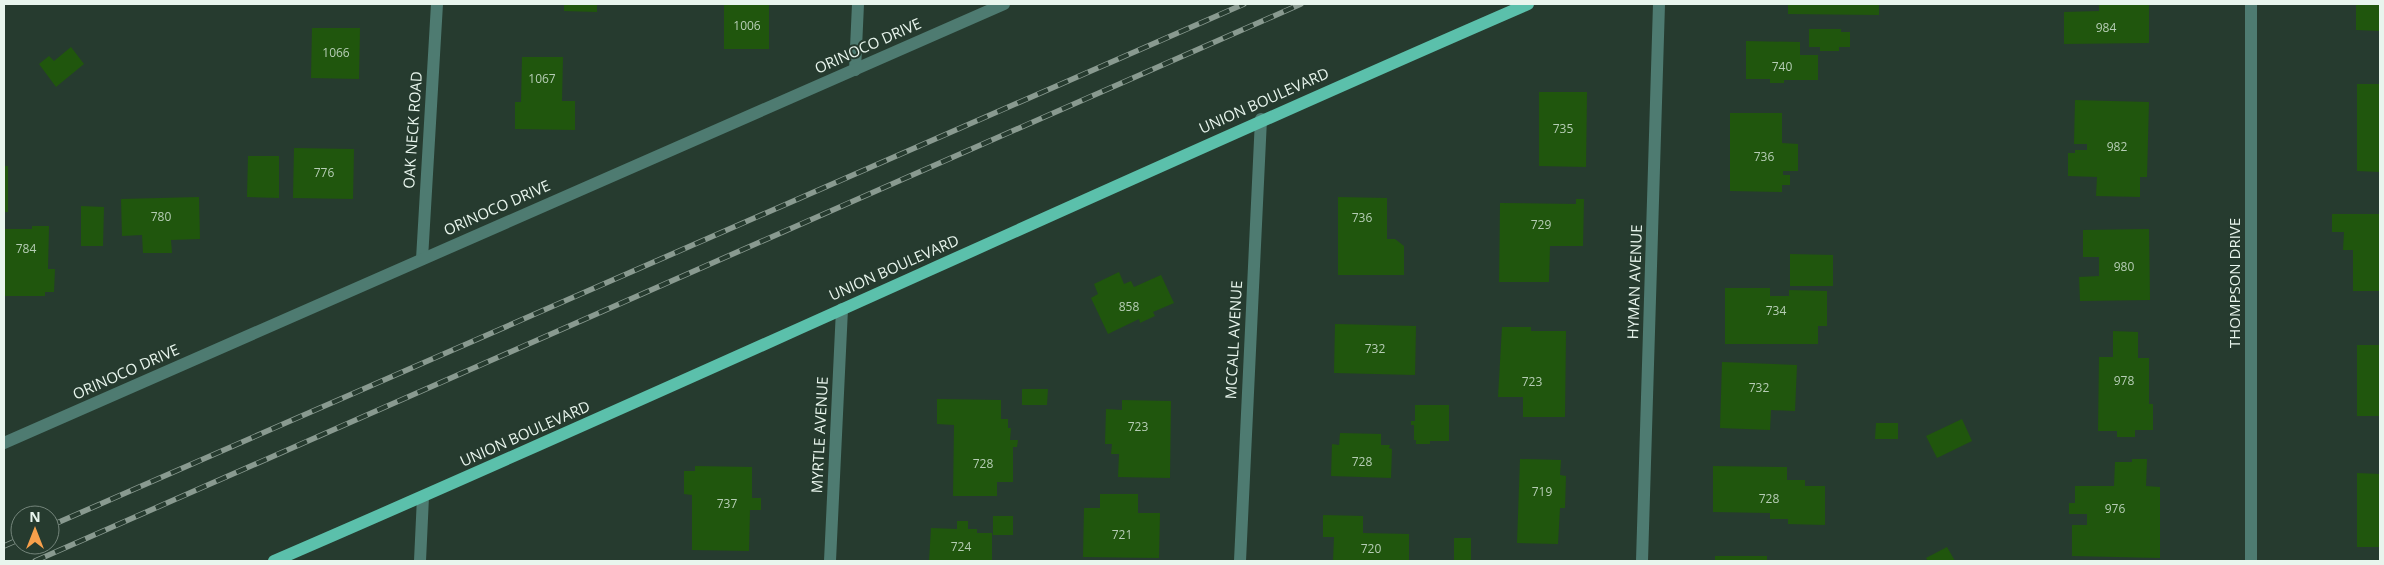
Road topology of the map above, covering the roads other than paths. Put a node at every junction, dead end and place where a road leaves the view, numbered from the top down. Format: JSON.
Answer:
{"nodes":[{"id":1,"x":437,"y":4,"type":"edge"},
{"id":2,"x":858,"y":4,"type":"edge"},
{"id":3,"x":1004,"y":4,"type":"edge"},
{"id":4,"x":1528,"y":4,"type":"edge"},
{"id":5,"x":1659,"y":4,"type":"edge"},
{"id":6,"x":2251,"y":4,"type":"edge"},
{"id":7,"x":855,"y":70,"type":"junction"},
{"id":8,"x":1261,"y":119,"type":"junction"},
{"id":9,"x":422,"y":259,"type":"junction"},
{"id":10,"x":842,"y":309,"type":"junction"},
{"id":11,"x":4,"y":443,"type":"edge"},
{"id":12,"x":423,"y":497,"type":"junction"},
{"id":13,"x":274,"y":561,"type":"edge"},
{"id":14,"x":420,"y":561,"type":"edge"},
{"id":15,"x":830,"y":561,"type":"edge"},
{"id":16,"x":1240,"y":561,"type":"edge"},
{"id":17,"x":1642,"y":561,"type":"edge"},
{"id":18,"x":2251,"y":561,"type":"edge"}],
"edges":[{"from":1,"to":9,"type":"street","name":"OAK NECK ROAD"},
{"from":2,"to":7,"type":"street"},
{"from":3,"to":7,"type":"street","name":"ORINOCO DRIVE"},
{"from":4,"to":8,"type":"main road","name":"UNION BOULEVARD"},
{"from":5,"to":17,"type":"street","name":"HYMAN AVENUE"},
{"from":6,"to":18,"type":"street","name":"THOMPSON DRIVE"},
{"from":7,"to":9,"type":"street","name":"ORINOCO DRIVE"},
{"from":8,"to":10,"type":"main road","name":"UNION BOULEVARD"},
{"from":8,"to":16,"type":"street","name":"MCCALL AVENUE"},
{"from":9,"to":11,"type":"street","name":"ORINOCO DRIVE"},
{"from":10,"to":12,"type":"main road","name":"UNION BOULEVARD"},
{"from":10,"to":15,"type":"street","name":"MYRTLE AVENUE"},
{"from":12,"to":13,"type":"main road","name":"UNION BOULEVARD"},
{"from":12,"to":14,"type":"street"}]}
